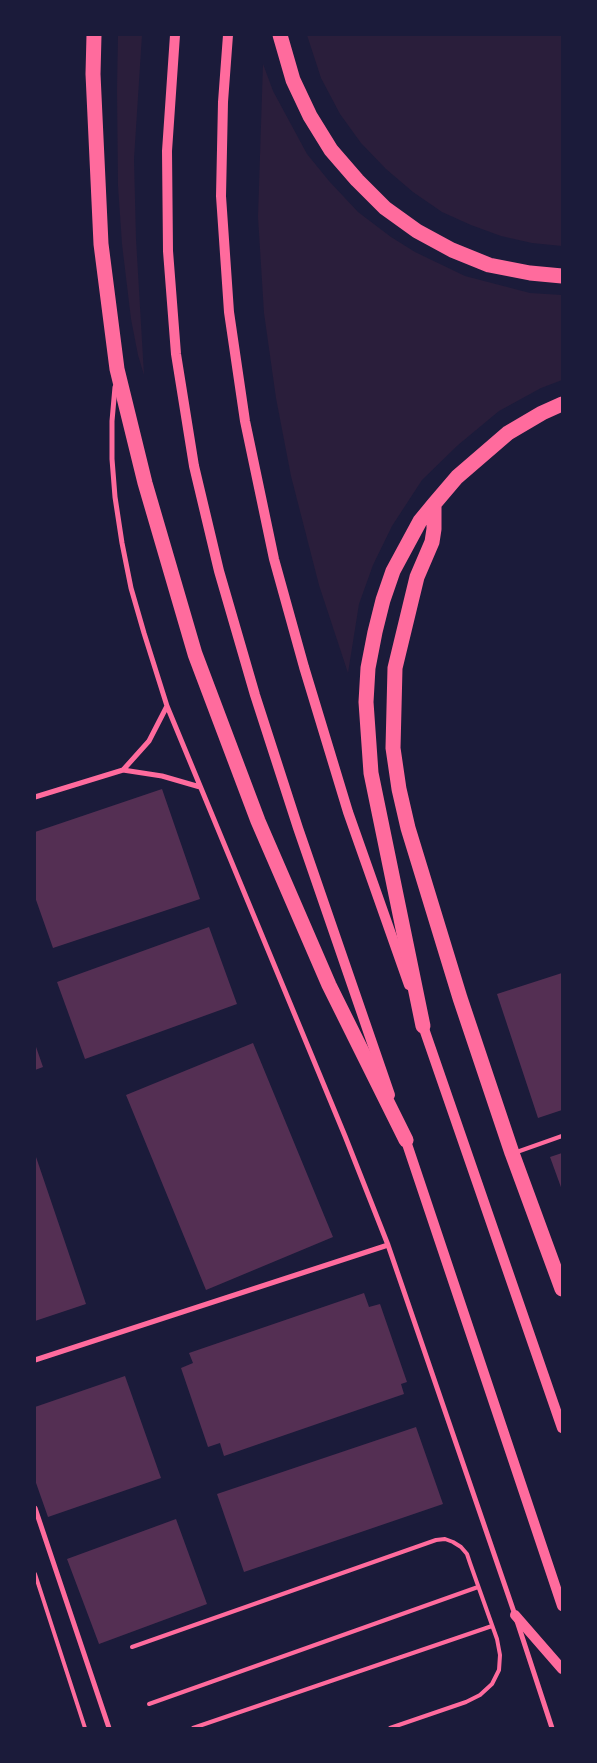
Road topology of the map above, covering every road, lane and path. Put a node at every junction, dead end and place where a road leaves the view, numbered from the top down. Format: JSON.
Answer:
{"nodes":[{"id":1,"x":94,"y":35,"type":"edge"},
{"id":2,"x":175,"y":35,"type":"edge"},
{"id":3,"x":228,"y":35,"type":"edge"},
{"id":4,"x":280,"y":35,"type":"edge"},
{"id":5,"x":562,"y":276,"type":"edge"},
{"id":6,"x":117,"y":369,"type":"junction"},
{"id":7,"x":562,"y":404,"type":"edge"},
{"id":8,"x":434,"y":504,"type":"junction"},
{"id":9,"x":168,"y":706,"type":"junction"},
{"id":10,"x":123,"y":770,"type":"junction"},
{"id":11,"x":200,"y":787,"type":"junction"},
{"id":12,"x":35,"y":797,"type":"edge"},
{"id":13,"x":423,"y":1026,"type":"junction"},
{"id":14,"x":562,"y":1136,"type":"edge"},
{"id":15,"x":406,"y":1140,"type":"junction"},
{"id":16,"x":512,"y":1154,"type":"junction"},
{"id":17,"x":388,"y":1245,"type":"junction"},
{"id":18,"x":562,"y":1289,"type":"edge"},
{"id":19,"x":35,"y":1360,"type":"edge"},
{"id":20,"x":562,"y":1428,"type":"edge"},
{"id":21,"x":35,"y":1508,"type":"edge"},
{"id":22,"x":35,"y":1574,"type":"edge"},
{"id":23,"x":478,"y":1587,"type":"junction"},
{"id":24,"x":562,"y":1606,"type":"edge"},
{"id":25,"x":515,"y":1615,"type":"junction"},
{"id":26,"x":492,"y":1626,"type":"junction"},
{"id":27,"x":132,"y":1647,"type":"dead end"},
{"id":28,"x":562,"y":1669,"type":"edge"},
{"id":29,"x":149,"y":1704,"type":"dead end"},
{"id":30,"x":85,"y":1728,"type":"edge"},
{"id":31,"x":109,"y":1728,"type":"edge"},
{"id":32,"x":193,"y":1728,"type":"edge"},
{"id":33,"x":390,"y":1728,"type":"edge"},
{"id":34,"x":552,"y":1728,"type":"edge"}],
"edges":[{"from":1,"to":6,"type":"highway"},
{"from":2,"to":15,"type":"main road"},
{"from":3,"to":13,"type":"main road"},
{"from":4,"to":5,"type":"highway"},
{"from":6,"to":9,"type":"street"},
{"from":6,"to":15,"type":"highway"},
{"from":7,"to":8,"type":"highway"},
{"from":8,"to":13,"type":"highway"},
{"from":8,"to":16,"type":"highway"},
{"from":9,"to":10,"type":"street"},
{"from":9,"to":11,"type":"street"},
{"from":10,"to":11,"type":"street"},
{"from":10,"to":12,"type":"street"},
{"from":11,"to":17,"type":"street"},
{"from":13,"to":20,"type":"main road"},
{"from":14,"to":16,"type":"lane"},
{"from":15,"to":24,"type":"main road"},
{"from":16,"to":18,"type":"highway"},
{"from":17,"to":19,"type":"street"},
{"from":17,"to":25,"type":"street"},
{"from":21,"to":31,"type":"street"},
{"from":22,"to":30,"type":"lane"},
{"from":23,"to":26,"type":"lane"},
{"from":23,"to":27,"type":"lane"},
{"from":23,"to":29,"type":"lane"},
{"from":25,"to":28,"type":"main road"},
{"from":25,"to":34,"type":"street"},
{"from":26,"to":32,"type":"lane"},
{"from":26,"to":33,"type":"lane"}]}
